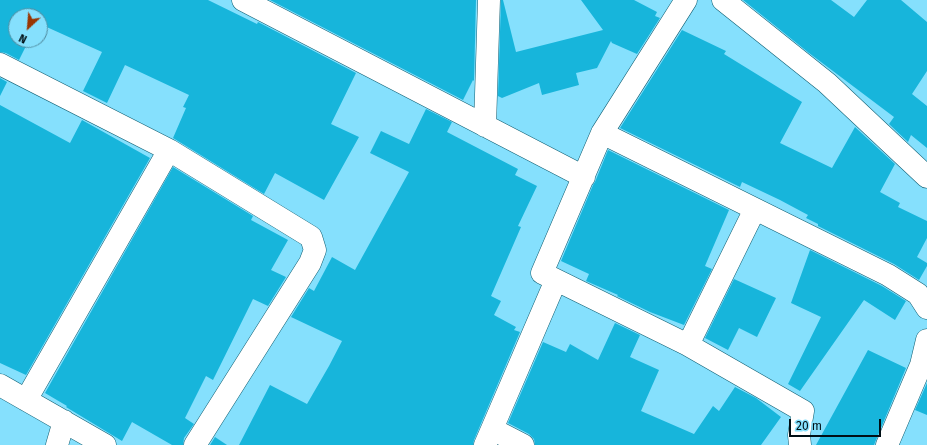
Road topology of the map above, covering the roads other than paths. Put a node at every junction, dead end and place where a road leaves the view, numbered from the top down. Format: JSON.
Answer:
{"nodes":[{"id":1,"x":243,"y":0,"type":"edge"},
{"id":2,"x":489,"y":0,"type":"edge"},
{"id":3,"x":686,"y":0,"type":"edge"},
{"id":4,"x":723,"y":0,"type":"edge"},
{"id":5,"x":0,"y":64,"type":"edge"},
{"id":6,"x":485,"y":126,"type":"junction"},
{"id":7,"x":602,"y":133,"type":"junction"},
{"id":8,"x":169,"y":150,"type":"junction"},
{"id":9,"x":584,"y":177,"type":"junction"},
{"id":10,"x":927,"y":177,"type":"edge"},
{"id":11,"x":755,"y":209,"type":"junction"},
{"id":12,"x":556,"y":280,"type":"junction"},
{"id":13,"x":927,"y":308,"type":"edge"},
{"id":14,"x":927,"y":340,"type":"edge"},
{"id":15,"x":688,"y":345,"type":"junction"},
{"id":16,"x":924,"y":366,"type":"edge"},
{"id":17,"x":0,"y":386,"type":"edge"},
{"id":18,"x":26,"y":400,"type":"junction"},
{"id":19,"x":64,"y":421,"type":"junction"},
{"id":20,"x":488,"y":437,"type":"edge"},
{"id":21,"x":57,"y":445,"type":"edge"},
{"id":22,"x":105,"y":445,"type":"edge"},
{"id":23,"x":195,"y":445,"type":"edge"},
{"id":24,"x":523,"y":445,"type":"edge"},
{"id":25,"x":800,"y":445,"type":"edge"},
{"id":26,"x":887,"y":445,"type":"edge"}],
"edges":[{"from":1,"to":6,"type":"street"},
{"from":2,"to":6,"type":"street"},
{"from":3,"to":7,"type":"street"},
{"from":4,"to":10,"type":"street"},
{"from":5,"to":8,"type":"street"},
{"from":6,"to":9,"type":"street"},
{"from":7,"to":9,"type":"street"},
{"from":7,"to":11,"type":"street"},
{"from":8,"to":18,"type":"street"},
{"from":8,"to":23,"type":"street"},
{"from":9,"to":12,"type":"street"},
{"from":11,"to":13,"type":"street"},
{"from":11,"to":15,"type":"street"},
{"from":12,"to":15,"type":"street"},
{"from":12,"to":20,"type":"street"},
{"from":14,"to":16,"type":"street"},
{"from":15,"to":25,"type":"street"},
{"from":16,"to":26,"type":"street"},
{"from":17,"to":18,"type":"street"},
{"from":18,"to":19,"type":"street"},
{"from":19,"to":21,"type":"street"},
{"from":19,"to":22,"type":"street"},
{"from":20,"to":24,"type":"street"}]}
